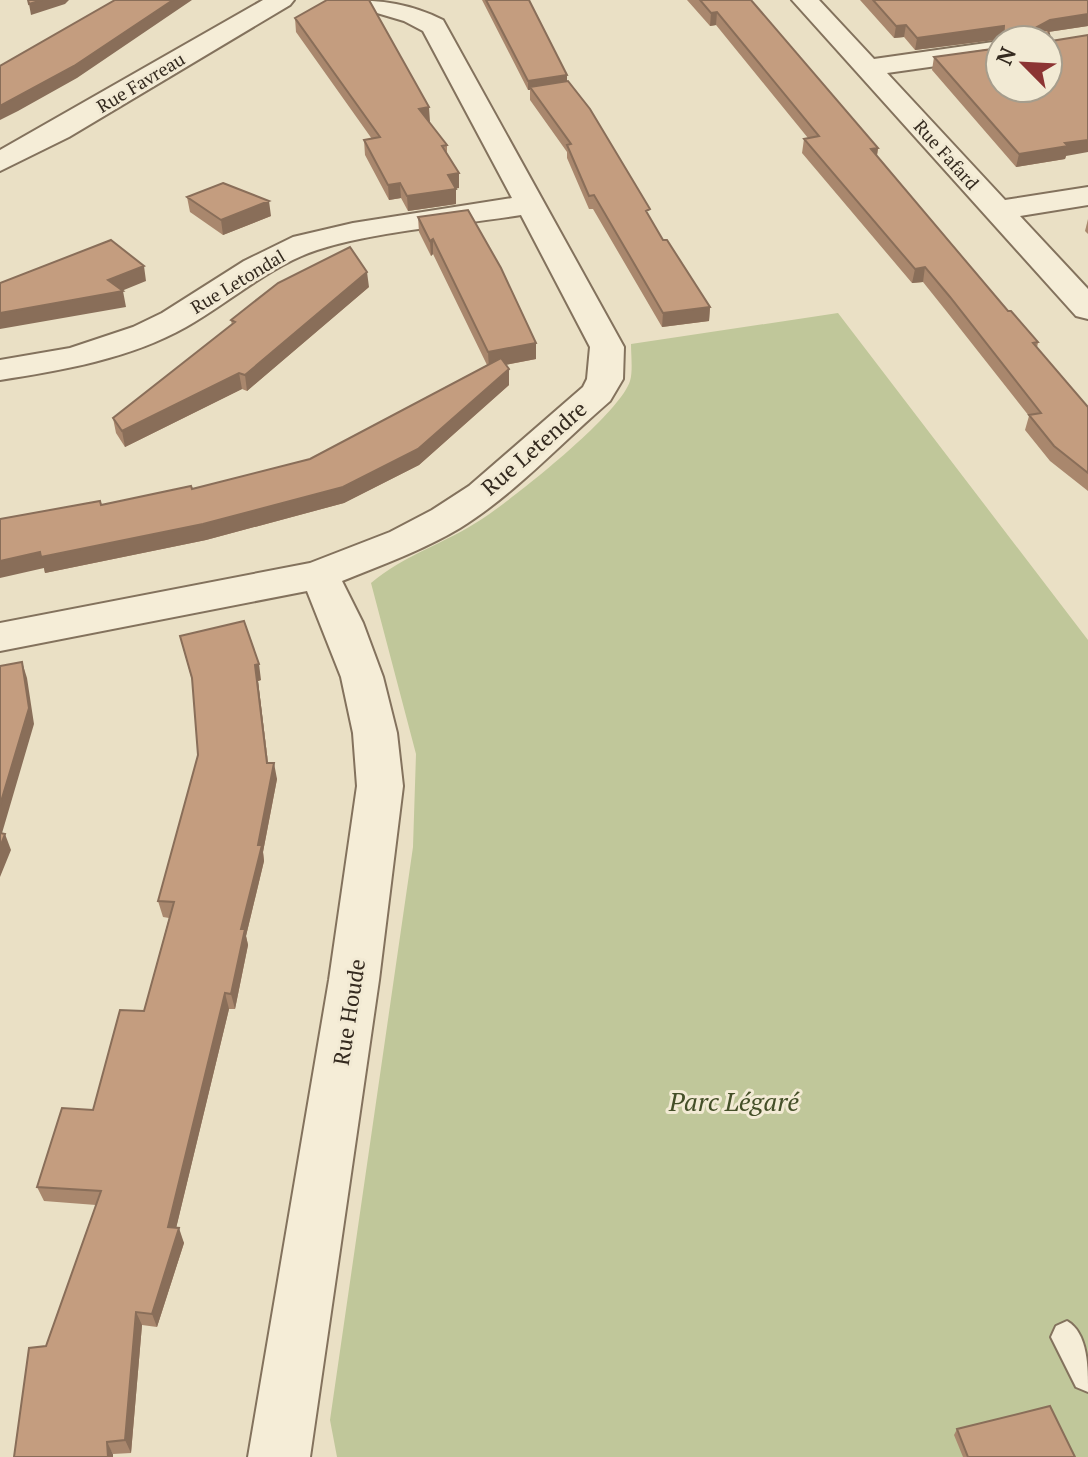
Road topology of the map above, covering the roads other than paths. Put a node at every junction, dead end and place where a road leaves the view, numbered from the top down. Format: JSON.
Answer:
{"nodes":[{"id":1,"x":281,"y":0,"type":"edge"},
{"id":2,"x":359,"y":0,"type":"edge"},
{"id":3,"x":805,"y":0,"type":"edge"},
{"id":4,"x":984,"y":51,"type":"edge"},
{"id":5,"x":866,"y":68,"type":"junction"},
{"id":6,"x":0,"y":162,"type":"edge"},
{"id":7,"x":1088,"y":196,"type":"edge"},
{"id":8,"x":528,"y":205,"type":"junction"},
{"id":9,"x":996,"y":211,"type":"junction"},
{"id":10,"x":1088,"y":309,"type":"edge"},
{"id":11,"x":0,"y":370,"type":"edge"},
{"id":12,"x":319,"y":575,"type":"junction"},
{"id":13,"x":0,"y":637,"type":"edge"},
{"id":14,"x":1067,"y":1337,"type":"dead end"},
{"id":15,"x":1088,"y":1376,"type":"edge"},
{"id":16,"x":279,"y":1457,"type":"edge"}],
"edges":[{"from":1,"to":6,"type":"street","name":"Rue Favreau"},
{"from":2,"to":8,"type":"street","name":"Rue Letendre"},
{"from":3,"to":5,"type":"street","name":"Rue Fafard"},
{"from":4,"to":5,"type":"street"},
{"from":5,"to":9,"type":"street","name":"Rue Fafard"},
{"from":7,"to":9,"type":"street"},
{"from":8,"to":11,"type":"street","name":"Rue Letondal"},
{"from":8,"to":12,"type":"street","name":"Rue Letendre"},
{"from":9,"to":10,"type":"street","name":"Rue Fafard"},
{"from":12,"to":13,"type":"street","name":"Rue Letendre"},
{"from":12,"to":16,"type":"street","name":"Rue Houde"},
{"from":14,"to":15,"type":"lane"}]}
